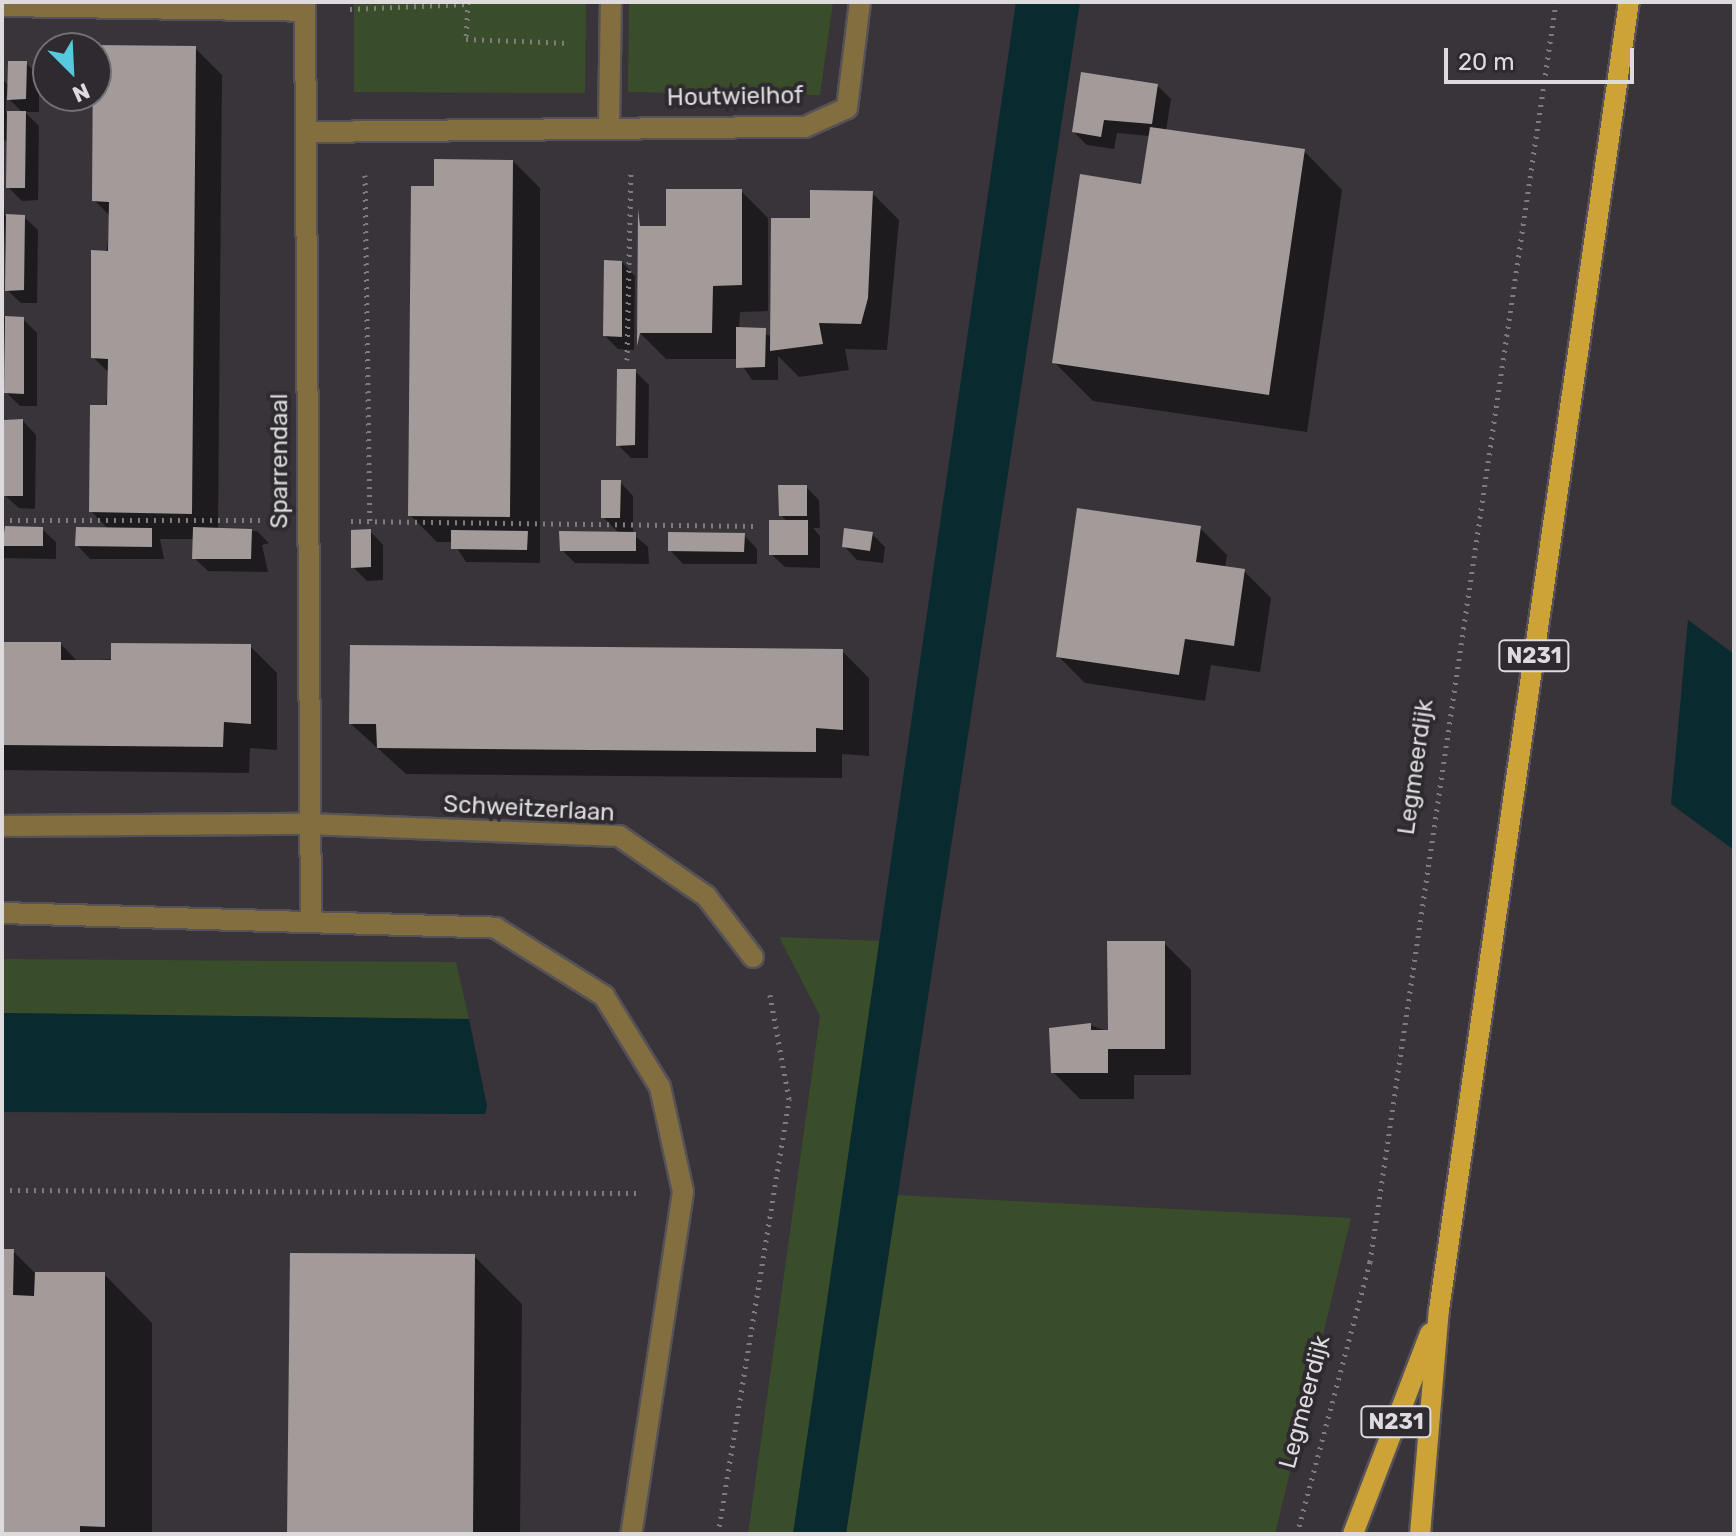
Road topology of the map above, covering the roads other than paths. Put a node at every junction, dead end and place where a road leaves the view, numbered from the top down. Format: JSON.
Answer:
{"nodes":[{"id":1,"x":611,"y":2,"type":"edge"},
{"id":2,"x":860,"y":2,"type":"edge"},
{"id":3,"x":1629,"y":2,"type":"edge"},
{"id":4,"x":2,"y":6,"type":"edge"},
{"id":5,"x":305,"y":6,"type":"edge"},
{"id":6,"x":609,"y":124,"type":"junction"},
{"id":7,"x":306,"y":132,"type":"junction"},
{"id":8,"x":307,"y":824,"type":"junction"},
{"id":9,"x":2,"y":826,"type":"edge"},
{"id":10,"x":2,"y":913,"type":"edge"},
{"id":11,"x":311,"y":920,"type":"junction"},
{"id":12,"x":753,"y":957,"type":"road end"},
{"id":13,"x":1439,"y":1310,"type":"junction"},
{"id":14,"x":631,"y":1534,"type":"edge"},
{"id":15,"x":1353,"y":1534,"type":"edge"},
{"id":16,"x":1420,"y":1534,"type":"edge"}],
"edges":[{"from":1,"to":6,"type":"street"},
{"from":2,"to":6,"type":"street","name":"Houtwielhof"},
{"from":3,"to":13,"type":"main road","number":"N231"},
{"from":4,"to":5,"type":"street"},
{"from":5,"to":7,"type":"street","name":"Sparrendaal"},
{"from":6,"to":7,"type":"street","name":"Houtwielhof"},
{"from":7,"to":8,"type":"street","name":"Sparrendaal"},
{"from":8,"to":9,"type":"street","name":"Schweitzerlaan"},
{"from":8,"to":11,"type":"street","name":"Sparrendaal"},
{"from":8,"to":12,"type":"street","name":"Schweitzerlaan"},
{"from":10,"to":11,"type":"street"},
{"from":11,"to":14,"type":"street"},
{"from":13,"to":15,"type":"main road","number":"N231"},
{"from":13,"to":16,"type":"main road","number":"N231"}]}
